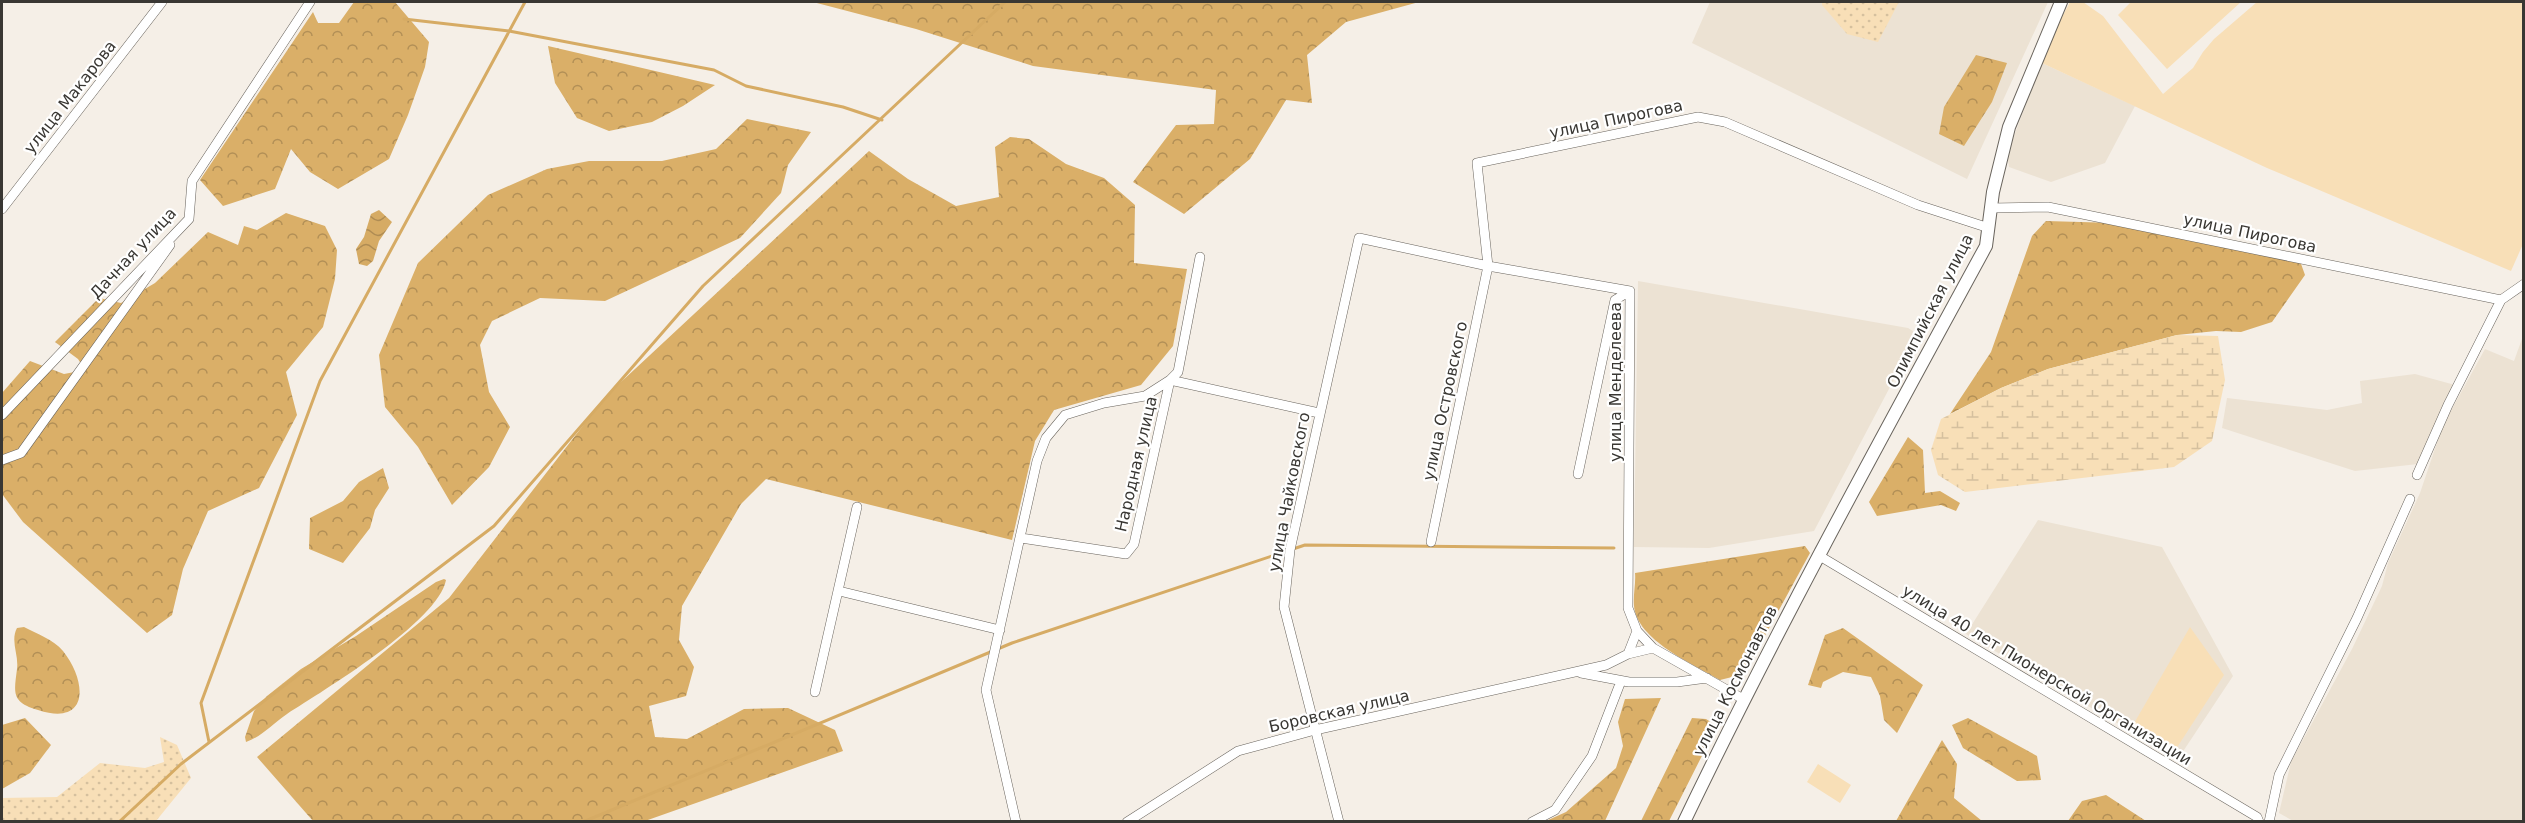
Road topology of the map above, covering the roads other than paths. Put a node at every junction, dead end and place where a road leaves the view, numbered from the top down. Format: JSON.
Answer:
{"nodes":[{"id":1,"x":162,"y":2,"type":"edge"},
{"id":2,"x":310,"y":2,"type":"edge"},
{"id":3,"x":2061,"y":2,"type":"edge"},
{"id":4,"x":1991,"y":208,"type":"junction"},
{"id":5,"x":2,"y":209,"type":"edge"},
{"id":6,"x":189,"y":219,"type":"junction"},
{"id":7,"x":1989,"y":228,"type":"junction"},
{"id":8,"x":1200,"y":257,"type":"dead end"},
{"id":9,"x":1488,"y":266,"type":"junction"},
{"id":10,"x":2523,"y":284,"type":"edge"},
{"id":11,"x":1630,"y":291,"type":"junction"},
{"id":12,"x":2501,"y":300,"type":"junction"},
{"id":13,"x":1170,"y":380,"type":"junction"},
{"id":14,"x":1319,"y":413,"type":"junction"},
{"id":15,"x":2,"y":415,"type":"edge"},
{"id":16,"x":2,"y":460,"type":"edge"},
{"id":17,"x":1578,"y":474,"type":"dead end"},
{"id":18,"x":2417,"y":476,"type":"dead end"},
{"id":19,"x":2410,"y":499,"type":"dead end"},
{"id":20,"x":856,"y":507,"type":"dead end"},
{"id":21,"x":1021,"y":538,"type":"junction"},
{"id":22,"x":1431,"y":542,"type":"dead end"},
{"id":23,"x":1818,"y":555,"type":"junction"},
{"id":24,"x":839,"y":591,"type":"junction"},
{"id":25,"x":1000,"y":630,"type":"junction"},
{"id":26,"x":1637,"y":631,"type":"junction"},
{"id":27,"x":1653,"y":648,"type":"junction"},
{"id":28,"x":1628,"y":654,"type":"junction"},
{"id":29,"x":1576,"y":672,"type":"junction"},
{"id":30,"x":1707,"y":678,"type":"junction"},
{"id":31,"x":1621,"y":681,"type":"junction"},
{"id":32,"x":815,"y":692,"type":"dead end"},
{"id":33,"x":1743,"y":699,"type":"junction"},
{"id":34,"x":1316,"y":730,"type":"junction"},
{"id":35,"x":1016,"y":822,"type":"edge"},
{"id":36,"x":1126,"y":822,"type":"edge"},
{"id":37,"x":1339,"y":822,"type":"edge"},
{"id":38,"x":1532,"y":822,"type":"edge"},
{"id":39,"x":1684,"y":822,"type":"edge"},
{"id":40,"x":2259,"y":822,"type":"edge"},
{"id":41,"x":2269,"y":822,"type":"edge"}],
"edges":[{"from":1,"to":5,"type":"street","name":"улица Макарова"},
{"from":2,"to":6,"type":"street","name":"Дачная улица"},
{"from":3,"to":4,"type":"street","name":"Олимпийская улица"},
{"from":4,"to":7,"type":"street","name":"Олимпийская улица"},
{"from":4,"to":12,"type":"street","name":"улица Пирогова"},
{"from":6,"to":15,"type":"street","name":"Дачная улица"},
{"from":6,"to":16,"type":"street"},
{"from":7,"to":9,"type":"street","name":"улица Пирогова"},
{"from":7,"to":23,"type":"street","name":"Олимпийская улица"},
{"from":8,"to":13,"type":"street","name":"Народная улица"},
{"from":9,"to":11,"type":"street"},
{"from":9,"to":14,"type":"street","name":"улица Чайковского"},
{"from":9,"to":22,"type":"street","name":"улица Островского"},
{"from":10,"to":12,"type":"street"},
{"from":11,"to":17,"type":"street","name":"улица Менделеева"},
{"from":11,"to":26,"type":"street","name":"улица Менделеева"},
{"from":12,"to":18,"type":"street"},
{"from":13,"to":14,"type":"street","name":"Народная улица"},
{"from":13,"to":21,"type":"street","name":"Народная улица"},
{"from":13,"to":21,"type":"street","name":"Народная улица"},
{"from":14,"to":34,"type":"street","name":"улица Чайковского"},
{"from":19,"to":41,"type":"street"},
{"from":20,"to":24,"type":"street"},
{"from":21,"to":25,"type":"street","name":"Народная улица"},
{"from":23,"to":33,"type":"street","name":"улица Космонавтов"},
{"from":23,"to":40,"type":"street","name":"улица 40 лет Пионерской Организации"},
{"from":24,"to":25,"type":"street"},
{"from":24,"to":32,"type":"street"},
{"from":25,"to":35,"type":"street","name":"Народная улица"},
{"from":26,"to":27,"type":"street","name":"улица Менделеева"},
{"from":26,"to":28,"type":"street"},
{"from":27,"to":28,"type":"street","name":"Боровская улица"},
{"from":27,"to":30,"type":"street"},
{"from":28,"to":29,"type":"street","name":"Боровская улица"},
{"from":29,"to":31,"type":"street","name":"Боровская улица"},
{"from":29,"to":34,"type":"street","name":"Боровская улица"},
{"from":30,"to":31,"type":"street","name":"Боровская улица"},
{"from":30,"to":33,"type":"street"},
{"from":31,"to":38,"type":"street"},
{"from":33,"to":39,"type":"street","name":"улица Космонавтов"},
{"from":34,"to":36,"type":"street","name":"Боровская улица"},
{"from":34,"to":37,"type":"street","name":"улица Чайковского"}]}
